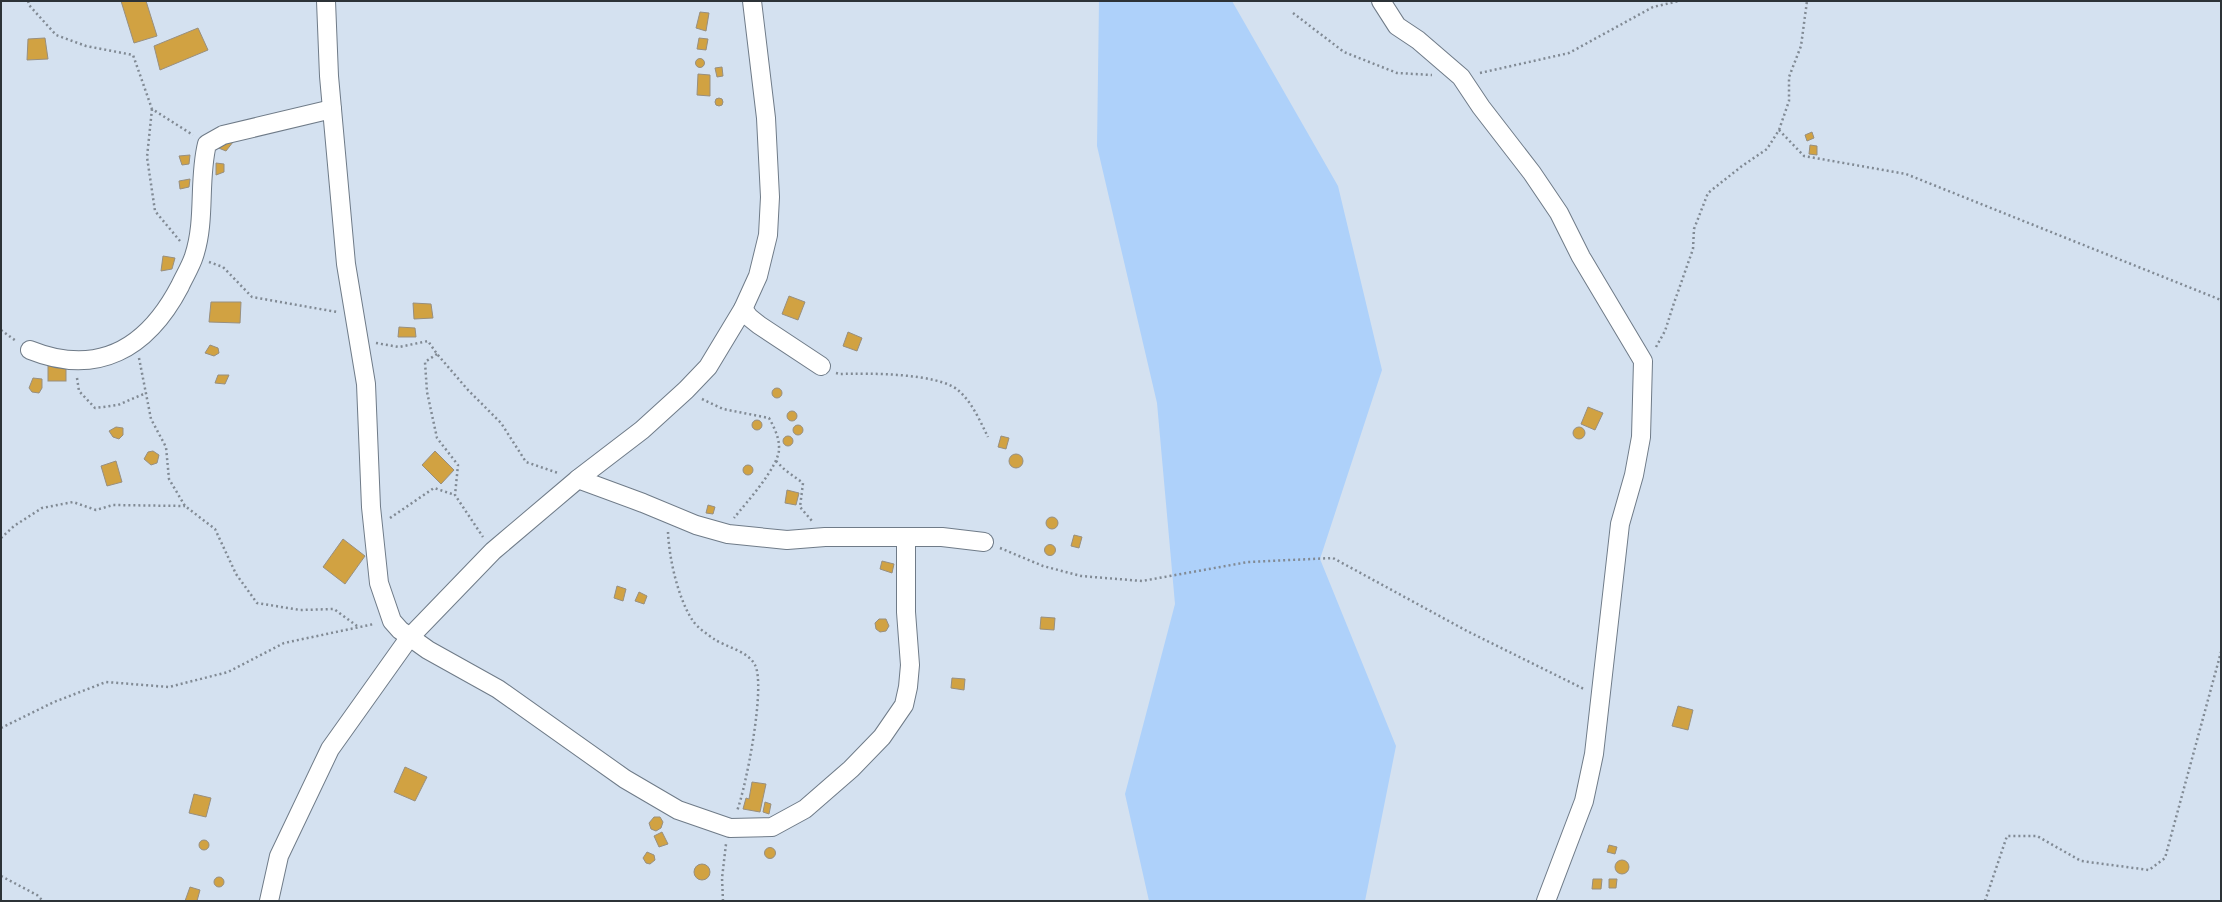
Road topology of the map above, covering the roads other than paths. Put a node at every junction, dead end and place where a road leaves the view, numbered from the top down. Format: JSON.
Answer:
{"nodes":[{"id":1,"x":326,"y":1,"type":"edge"},
{"id":2,"x":752,"y":1,"type":"edge"},
{"id":3,"x":1382,"y":1,"type":"edge"},
{"id":4,"x":332,"y":109,"type":"junction"},
{"id":5,"x":744,"y":309,"type":"junction"},
{"id":6,"x":30,"y":350,"type":"dead end"},
{"id":7,"x":821,"y":366,"type":"road end"},
{"id":8,"x":578,"y":479,"type":"junction"},
{"id":9,"x":906,"y":538,"type":"junction"},
{"id":10,"x":984,"y":542,"type":"road end"},
{"id":11,"x":409,"y":638,"type":"junction"},
{"id":12,"x":269,"y":901,"type":"edge"},
{"id":13,"x":1546,"y":901,"type":"edge"}],
"edges":[{"from":1,"to":4,"type":"street"},
{"from":2,"to":5,"type":"street"},
{"from":3,"to":13,"type":"street"},
{"from":4,"to":6,"type":"street"},
{"from":4,"to":11,"type":"street"},
{"from":5,"to":7,"type":"street"},
{"from":5,"to":8,"type":"street"},
{"from":8,"to":9,"type":"street"},
{"from":8,"to":11,"type":"street"},
{"from":9,"to":10,"type":"street"},
{"from":9,"to":11,"type":"street"},
{"from":11,"to":12,"type":"street"}]}
